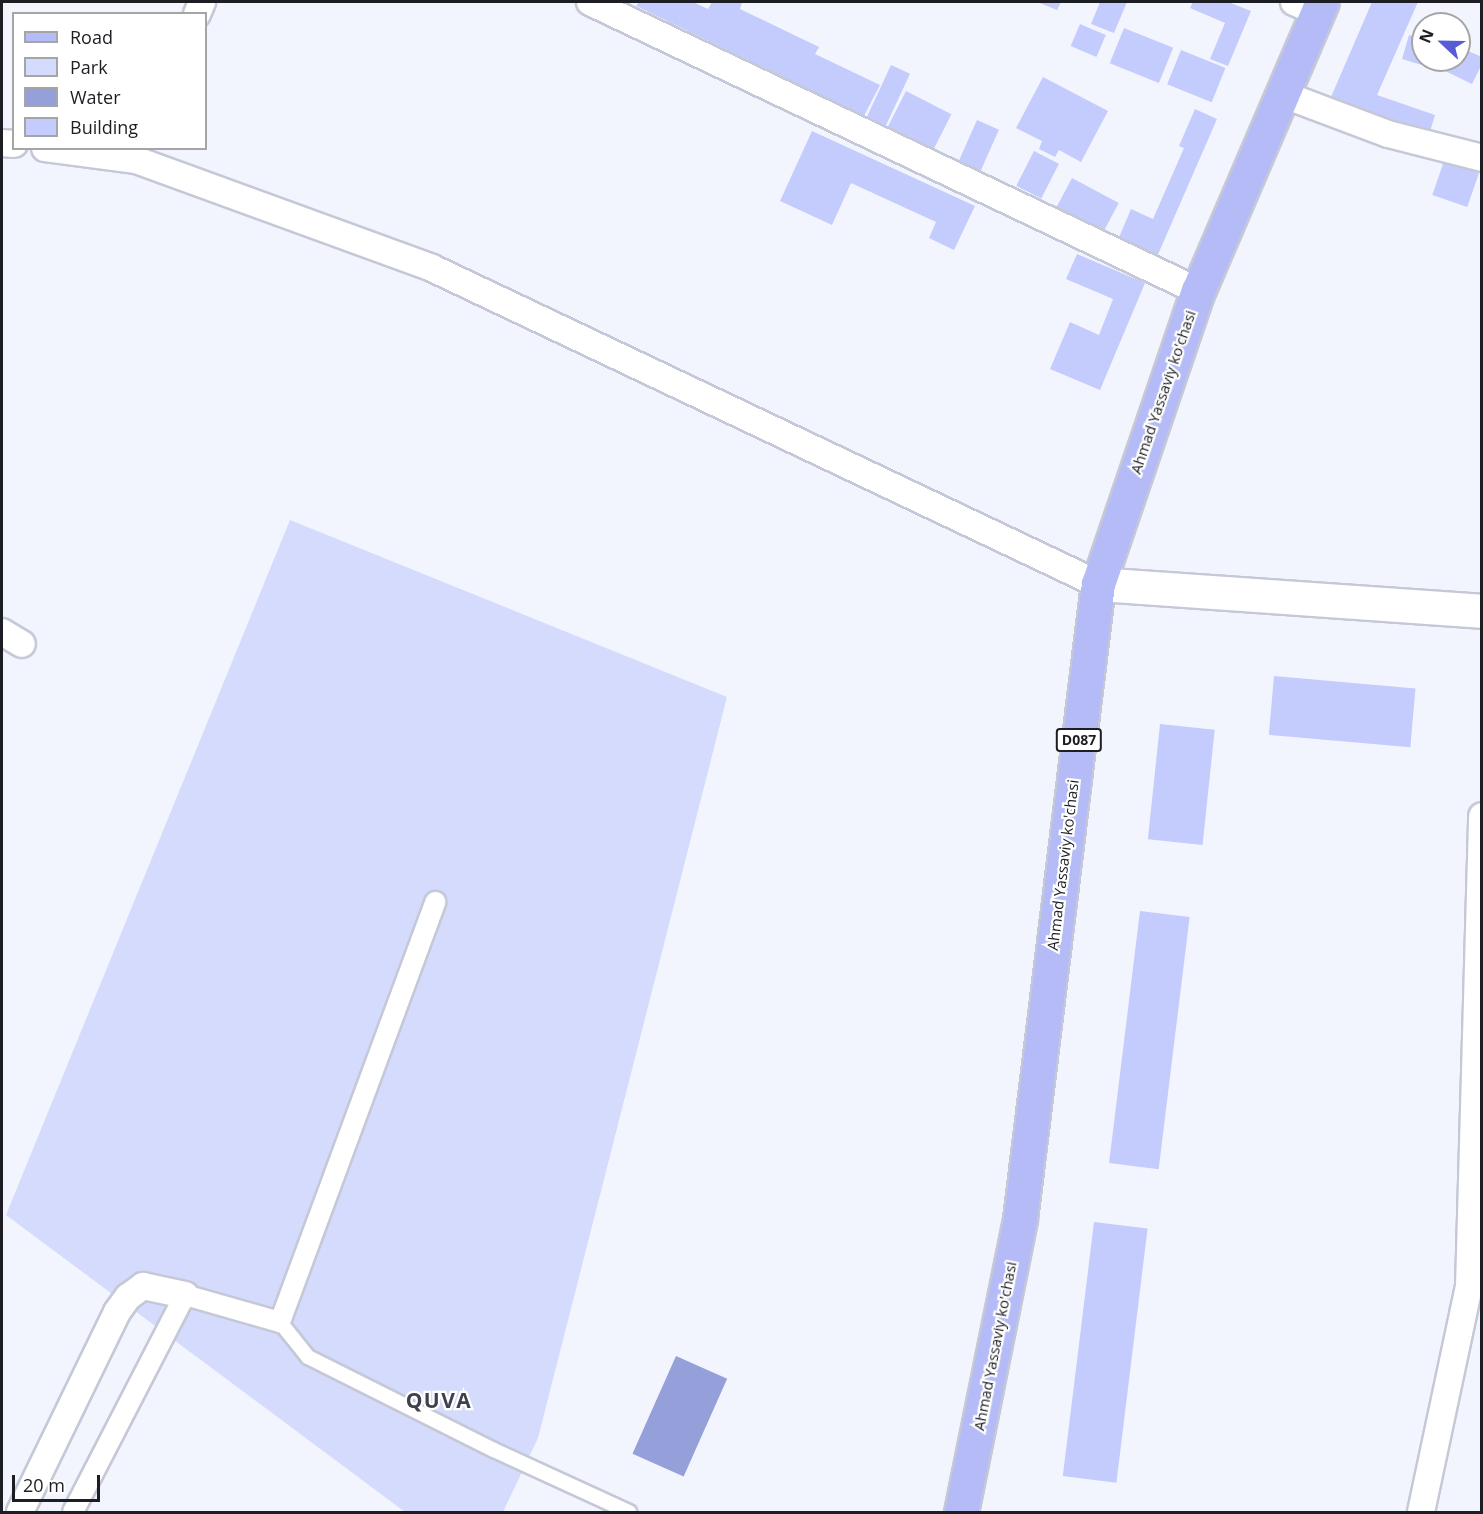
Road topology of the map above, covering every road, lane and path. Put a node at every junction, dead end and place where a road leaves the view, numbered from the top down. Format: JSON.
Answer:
{"nodes":[{"id":1,"x":590,"y":2,"type":"edge"},
{"id":2,"x":1311,"y":5,"type":"edge"},
{"id":3,"x":1282,"y":94,"type":"junction"},
{"id":4,"x":76,"y":150,"type":"edge"},
{"id":5,"x":139,"y":154,"type":"edge"},
{"id":6,"x":1482,"y":158,"type":"edge"},
{"id":7,"x":1198,"y":291,"type":"junction"},
{"id":8,"x":1098,"y":584,"type":"junction"},
{"id":9,"x":1482,"y":611,"type":"edge"},
{"id":10,"x":1482,"y":816,"type":"edge"},
{"id":11,"x":435,"y":902,"type":"dead end"},
{"id":12,"x":1478,"y":1047,"type":"edge"},
{"id":13,"x":185,"y":1295,"type":"junction"},
{"id":14,"x":280,"y":1322,"type":"junction"},
{"id":15,"x":20,"y":1512,"type":"edge"},
{"id":16,"x":72,"y":1512,"type":"edge"},
{"id":17,"x":629,"y":1512,"type":"edge"},
{"id":18,"x":961,"y":1512,"type":"edge"},
{"id":19,"x":1421,"y":1512,"type":"edge"}],
"edges":[{"from":1,"to":7,"type":"street"},
{"from":2,"to":3,"type":"main road","name":"Ahmad Yassaviy ko'chasi","number":"D087"},
{"from":3,"to":6,"type":"street"},
{"from":3,"to":7,"type":"main road","name":"Ahmad Yassaviy ko'chasi","number":"D087"},
{"from":4,"to":5,"type":"street"},
{"from":5,"to":8,"type":"street"},
{"from":7,"to":8,"type":"main road","name":"Ahmad Yassaviy ko'chasi","number":"D087"},
{"from":8,"to":9,"type":"street"},
{"from":8,"to":18,"type":"main road","name":"Ahmad Yassaviy ko'chasi","number":"D087"},
{"from":10,"to":12,"type":"street"},
{"from":11,"to":14,"type":"street"},
{"from":12,"to":19,"type":"street"},
{"from":13,"to":14,"type":"street"},
{"from":13,"to":15,"type":"street"},
{"from":13,"to":16,"type":"street"},
{"from":14,"to":17,"type":"lane"}]}
